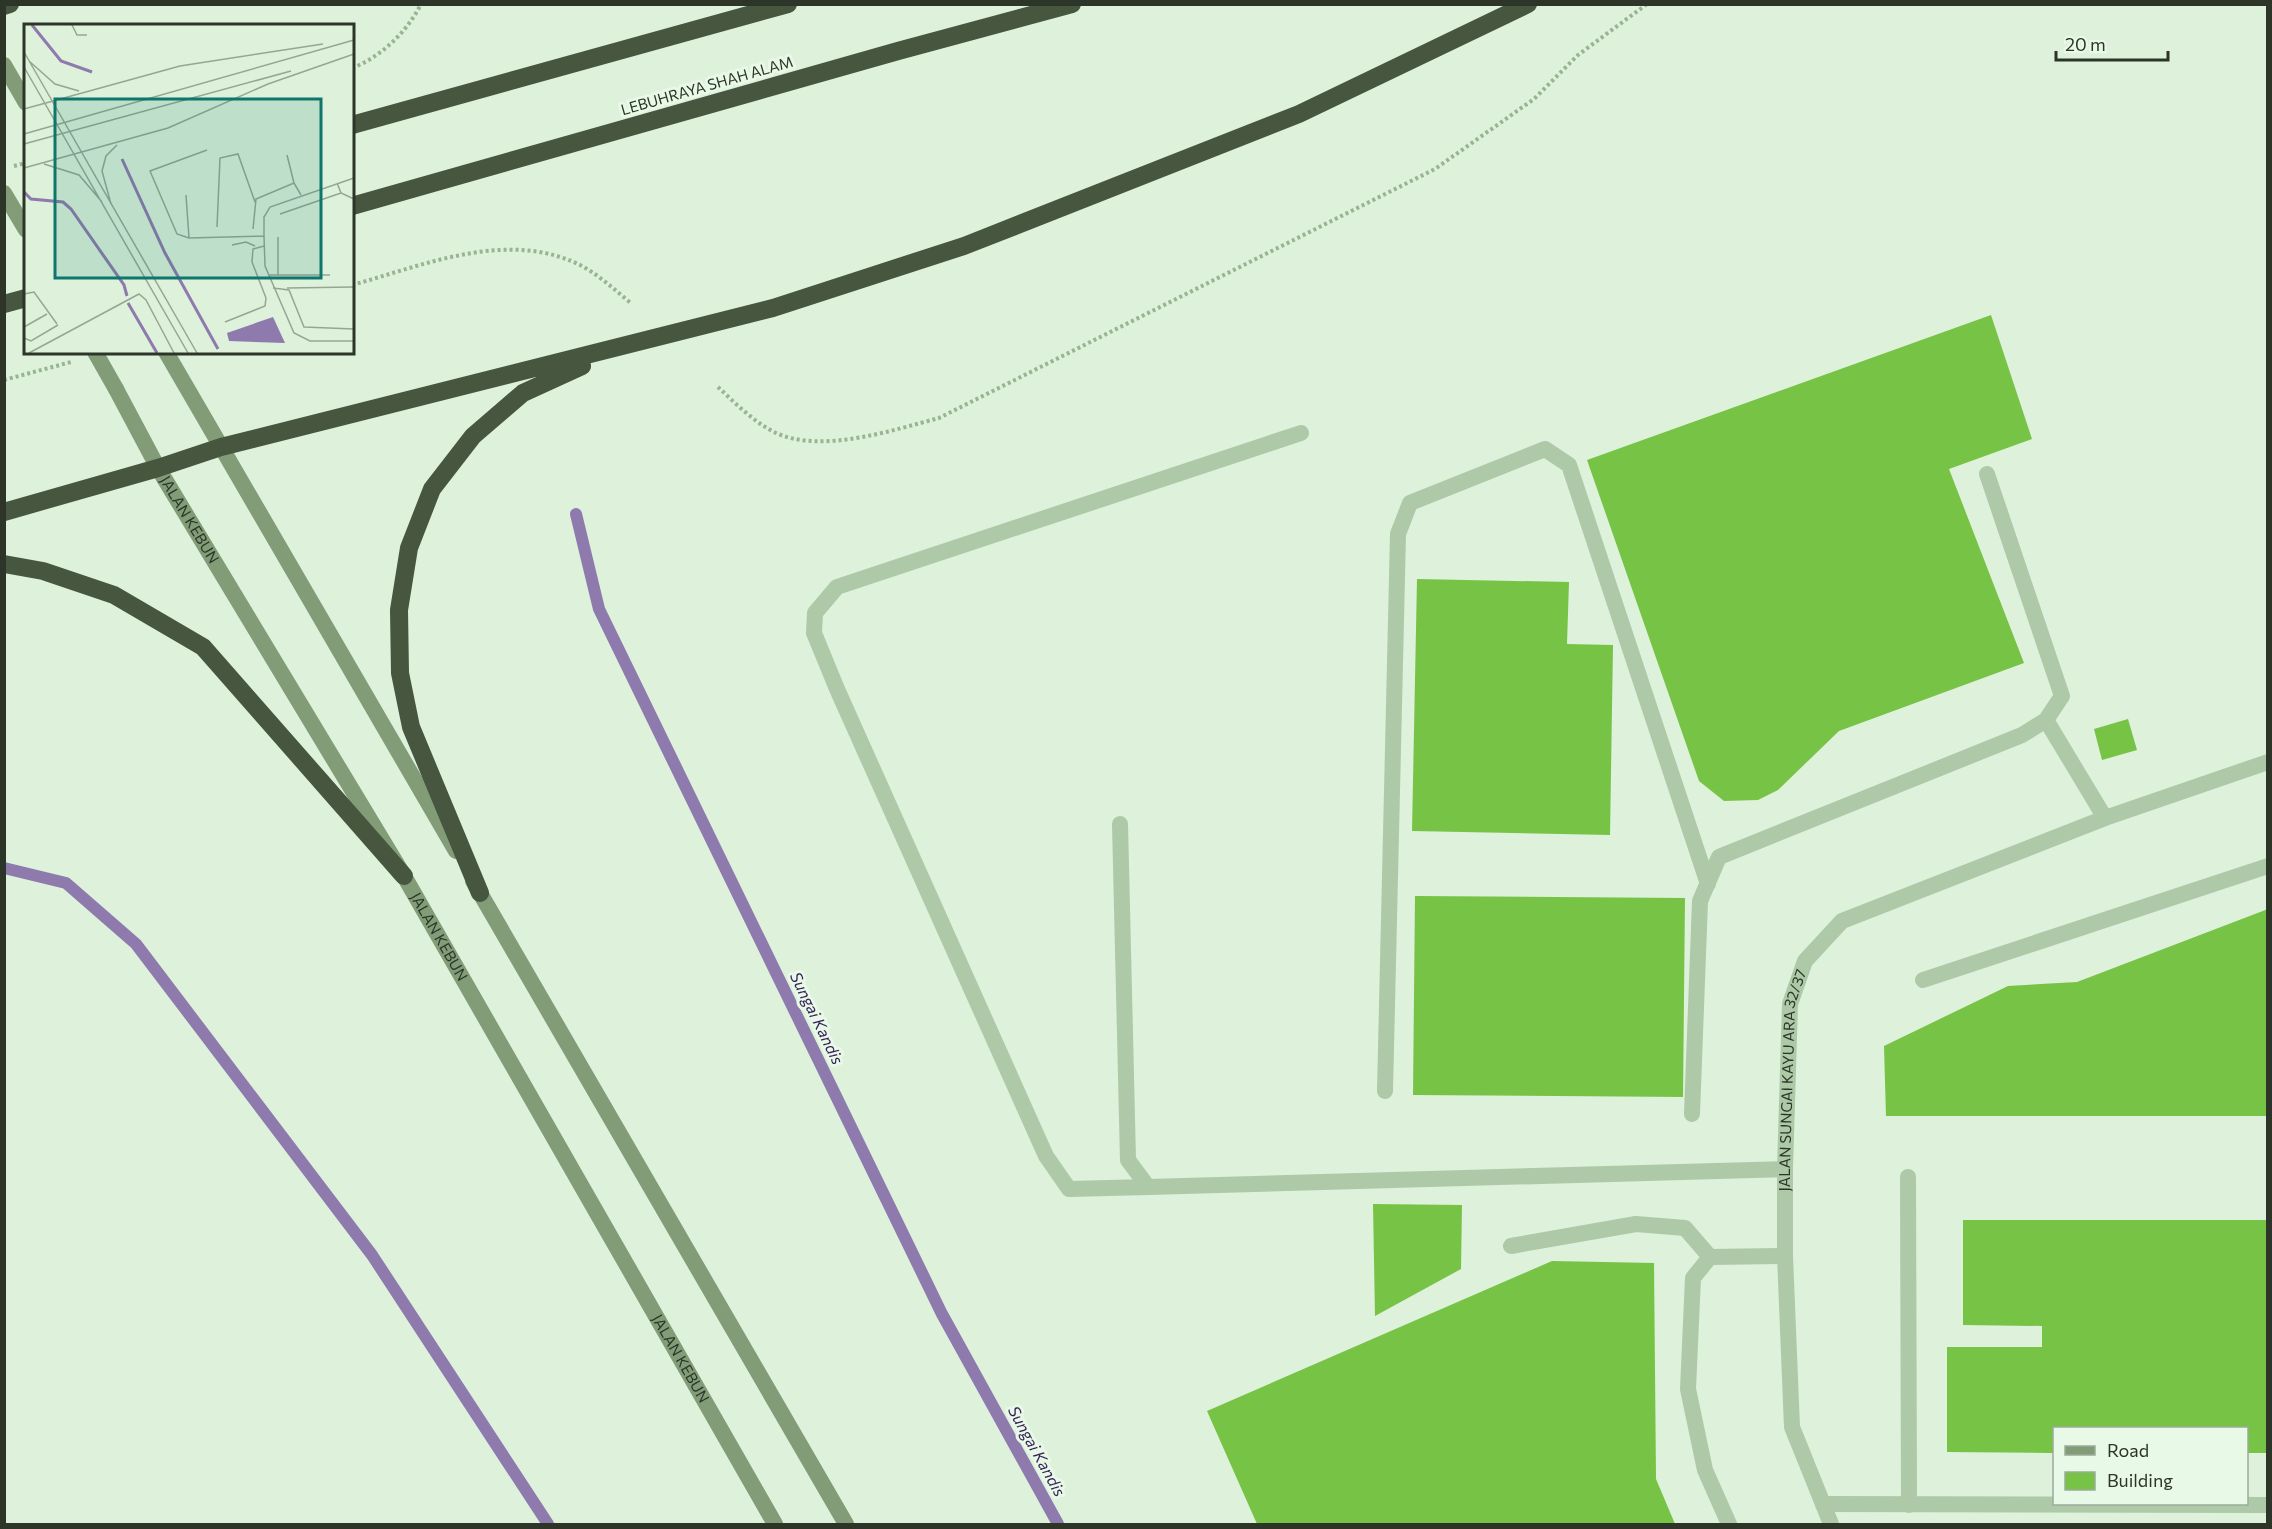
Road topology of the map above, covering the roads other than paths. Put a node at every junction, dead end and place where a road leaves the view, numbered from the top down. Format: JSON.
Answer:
{"nodes":[{"id":1,"x":10,"y":4,"type":"edge"},
{"id":2,"x":788,"y":4,"type":"edge"},
{"id":3,"x":1072,"y":4,"type":"edge"},
{"id":4,"x":1528,"y":4,"type":"edge"},
{"id":5,"x":4,"y":6,"type":"edge"},
{"id":6,"x":4,"y":65,"type":"edge"},
{"id":7,"x":23,"y":99,"type":"edge"},
{"id":8,"x":354,"y":124,"type":"edge"},
{"id":9,"x":4,"y":193,"type":"edge"},
{"id":10,"x":354,"y":205,"type":"edge"},
{"id":11,"x":24,"y":216,"type":"edge"},
{"id":12,"x":4,"y":221,"type":"edge"},
{"id":13,"x":24,"y":227,"type":"edge"},
{"id":14,"x":24,"y":299,"type":"edge"},
{"id":15,"x":4,"y":304,"type":"edge"},
{"id":16,"x":622,"y":347,"type":"junction"},
{"id":17,"x":96,"y":354,"type":"edge"},
{"id":18,"x":168,"y":355,"type":"edge"},
{"id":19,"x":1301,"y":433,"type":"dead end"},
{"id":20,"x":221,"y":447,"type":"junction"},
{"id":21,"x":158,"y":468,"type":"junction"},
{"id":22,"x":1987,"y":474,"type":"dead end"},
{"id":23,"x":4,"y":512,"type":"edge"},
{"id":24,"x":4,"y":564,"type":"edge"},
{"id":25,"x":2046,"y":720,"type":"junction"},
{"id":26,"x":2268,"y":762,"type":"edge"},
{"id":27,"x":2105,"y":818,"type":"junction"},
{"id":28,"x":1120,"y":824,"type":"dead end"},
{"id":29,"x":2268,"y":867,"type":"edge"},
{"id":30,"x":404,"y":876,"type":"junction"},
{"id":31,"x":1708,"y":884,"type":"junction"},
{"id":32,"x":480,"y":893,"type":"junction"},
{"id":33,"x":1923,"y":980,"type":"dead end"},
{"id":34,"x":1385,"y":1091,"type":"dead end"},
{"id":35,"x":1692,"y":1114,"type":"dead end"},
{"id":36,"x":1785,"y":1169,"type":"junction"},
{"id":37,"x":1908,"y":1177,"type":"dead end"},
{"id":38,"x":1148,"y":1187,"type":"junction"},
{"id":39,"x":1511,"y":1246,"type":"dead end"},
{"id":40,"x":1785,"y":1256,"type":"junction"},
{"id":41,"x":1710,"y":1257,"type":"junction"},
{"id":42,"x":1823,"y":1504,"type":"junction"},
{"id":43,"x":1909,"y":1505,"type":"junction"},
{"id":44,"x":2268,"y":1505,"type":"edge"},
{"id":45,"x":775,"y":1524,"type":"edge"},
{"id":46,"x":846,"y":1524,"type":"edge"},
{"id":47,"x":1729,"y":1524,"type":"edge"},
{"id":48,"x":1831,"y":1524,"type":"edge"}],
"edges":[{"from":1,"to":5,"type":"highway"},
{"from":2,"to":8,"type":"highway"},
{"from":3,"to":10,"type":"highway","name":"LEBUHRAYA SHAH ALAM"},
{"from":4,"to":16,"type":"highway"},
{"from":6,"to":7,"type":"main road"},
{"from":9,"to":13,"type":"main road","bridge":true},
{"from":11,"to":12,"type":"highway"},
{"from":14,"to":15,"type":"highway"},
{"from":16,"to":20,"type":"highway"},
{"from":16,"to":32,"type":"highway"},
{"from":17,"to":21,"type":"main road","name":"JALAN KEBUN","bridge":true},
{"from":18,"to":20,"type":"main road"},
{"from":19,"to":38,"type":"street"},
{"from":20,"to":21,"type":"highway"},
{"from":20,"to":32,"type":"main road"},
{"from":21,"to":23,"type":"highway"},
{"from":21,"to":30,"type":"main road","name":"JALAN KEBUN"},
{"from":22,"to":25,"type":"street"},
{"from":24,"to":30,"type":"highway"},
{"from":25,"to":27,"type":"street"},
{"from":25,"to":31,"type":"street"},
{"from":26,"to":27,"type":"street","name":"JALAN SUNGAI KAYU ARA 32/37"},
{"from":27,"to":36,"type":"street","name":"JALAN SUNGAI KAYU ARA 32/37"},
{"from":28,"to":38,"type":"street"},
{"from":29,"to":33,"type":"street"},
{"from":30,"to":45,"type":"main road","name":"JALAN KEBUN"},
{"from":31,"to":34,"type":"street"},
{"from":31,"to":35,"type":"street"},
{"from":32,"to":46,"type":"main road"},
{"from":36,"to":38,"type":"street"},
{"from":36,"to":40,"type":"street","name":"JALAN SUNGAI KAYU ARA 32/37"},
{"from":37,"to":43,"type":"street"},
{"from":39,"to":41,"type":"street"},
{"from":40,"to":41,"type":"street"},
{"from":40,"to":42,"type":"street","name":"JALAN SUNGAI KAYU ARA 32/37"},
{"from":41,"to":47,"type":"street"},
{"from":42,"to":43,"type":"street"},
{"from":42,"to":48,"type":"street","name":"JALAN SUNGAI KAYU ARA 32/37"},
{"from":43,"to":44,"type":"street"}]}
